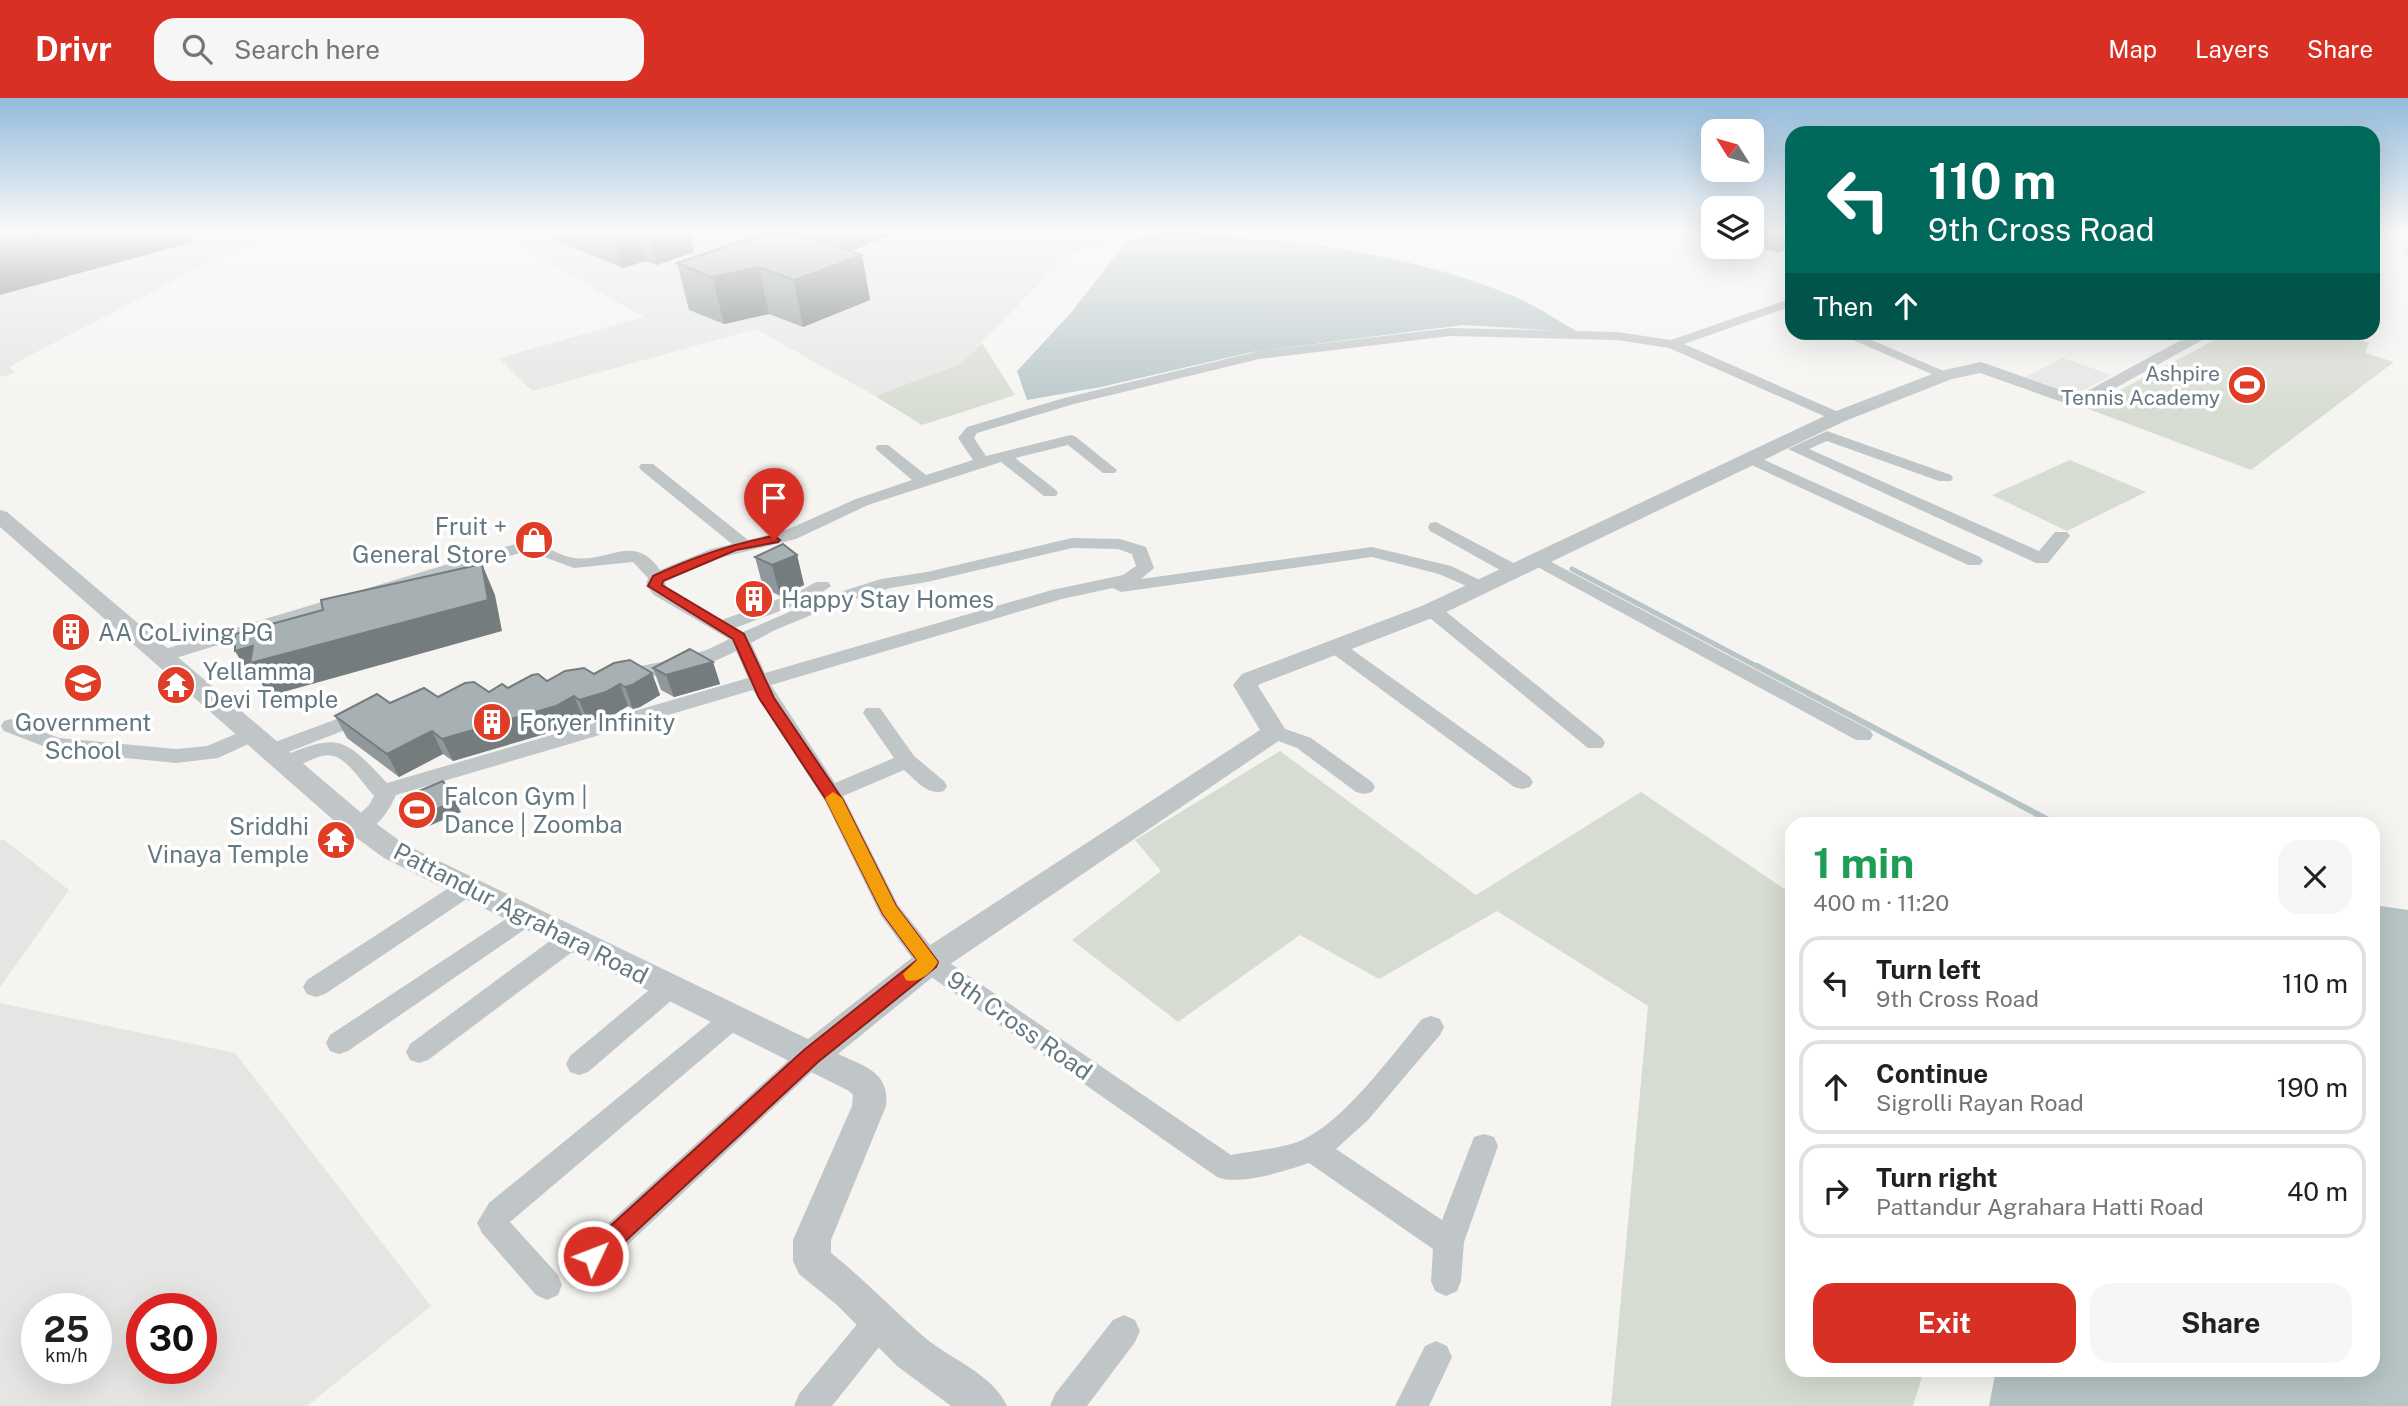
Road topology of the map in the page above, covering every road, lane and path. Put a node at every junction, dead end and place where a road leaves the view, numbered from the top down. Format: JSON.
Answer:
{"nodes":[{"id":1,"x":1785,"y":304,"type":"edge"},
{"id":2,"x":1860,"y":340,"type":"edge"},
{"id":3,"x":2193,"y":340,"type":"edge"},
{"id":4,"x":1672,"y":344,"type":"junction"},
{"id":5,"x":1947,"y":374,"type":"junction"},
{"id":6,"x":1838,"y":416,"type":"junction"},
{"id":7,"x":1805,"y":439,"type":"junction"},
{"id":8,"x":883,"y":448,"type":"dead end"},
{"id":9,"x":1005,"y":455,"type":"junction"},
{"id":10,"x":1751,"y":459,"type":"junction"},
{"id":11,"x":982,"y":462,"type":"junction"},
{"id":12,"x":647,"y":467,"type":"dead end"},
{"id":13,"x":1109,"y":470,"type":"dead end"},
{"id":14,"x":1945,"y":478,"type":"dead end"},
{"id":15,"x":923,"y":481,"type":"junction"},
{"id":16,"x":1050,"y":493,"type":"dead end"},
{"id":17,"x":0,"y":516,"type":"edge"},
{"id":18,"x":1436,"y":527,"type":"dead end"},
{"id":19,"x":2061,"y":536,"type":"dead end"},
{"id":20,"x":743,"y":545,"type":"junction"},
{"id":21,"x":1540,"y":561,"type":"junction"},
{"id":22,"x":1974,"y":561,"type":"dead end"},
{"id":23,"x":1515,"y":571,"type":"junction"},
{"id":24,"x":657,"y":578,"type":"junction"},
{"id":25,"x":822,"y":586,"type":"dead end"},
{"id":26,"x":1480,"y":587,"type":"junction"},
{"id":27,"x":1432,"y":610,"type":"junction"},
{"id":28,"x":720,"y":627,"type":"junction"},
{"id":29,"x":742,"y":642,"type":"junction"},
{"id":30,"x":923,"y":642,"type":"dead end"},
{"id":31,"x":1336,"y":647,"type":"junction"},
{"id":32,"x":162,"y":656,"type":"junction"},
{"id":33,"x":601,"y":679,"type":"edge"},
{"id":34,"x":760,"y":682,"type":"junction"},
{"id":35,"x":383,"y":707,"type":"edge"},
{"id":36,"x":873,"y":713,"type":"dead end"},
{"id":37,"x":11,"y":726,"type":"dead end"},
{"id":38,"x":1274,"y":732,"type":"junction"},
{"id":39,"x":1863,"y":735,"type":"dead end"},
{"id":40,"x":1595,"y":743,"type":"dead end"},
{"id":41,"x":270,"y":749,"type":"junction"},
{"id":42,"x":907,"y":761,"type":"junction"},
{"id":43,"x":1522,"y":782,"type":"dead end"},
{"id":44,"x":936,"y":786,"type":"dead end"},
{"id":45,"x":1364,"y":787,"type":"dead end"},
{"id":46,"x":382,"y":792,"type":"junction"},
{"id":47,"x":830,"y":793,"type":"junction"},
{"id":48,"x":359,"y":825,"type":"junction"},
{"id":49,"x":466,"y":888,"type":"junction"},
{"id":50,"x":526,"y":917,"type":"junction"},
{"id":51,"x":571,"y":939,"type":"junction"},
{"id":52,"x":929,"y":962,"type":"junction"},
{"id":53,"x":316,"y":987,"type":"dead end"},
{"id":54,"x":670,"y":987,"type":"junction"},
{"id":55,"x":733,"y":1018,"type":"junction"},
{"id":56,"x":1431,"y":1027,"type":"dead end"},
{"id":57,"x":338,"y":1043,"type":"dead end"},
{"id":58,"x":419,"y":1052,"type":"dead end"},
{"id":59,"x":811,"y":1056,"type":"junction"},
{"id":60,"x":579,"y":1064,"type":"dead end"},
{"id":61,"x":1485,"y":1146,"type":"dead end"},
{"id":62,"x":1312,"y":1149,"type":"junction"},
{"id":63,"x":1449,"y":1242,"type":"junction"},
{"id":64,"x":593,"y":1256,"type":"dead end"},
{"id":65,"x":1446,"y":1281,"type":"dead end"},
{"id":66,"x":547,"y":1284,"type":"dead end"},
{"id":67,"x":880,"y":1321,"type":"junction"},
{"id":68,"x":1124,"y":1331,"type":"dead end"},
{"id":69,"x":1436,"y":1357,"type":"dead end"},
{"id":70,"x":811,"y":1406,"type":"edge"},
{"id":71,"x":986,"y":1406,"type":"edge"},
{"id":72,"x":1067,"y":1406,"type":"edge"},
{"id":73,"x":1412,"y":1406,"type":"edge"}],
"edges":[{"from":1,"to":4,"type":"street"},
{"from":2,"to":5,"type":"street"},
{"from":3,"to":5,"type":"street"},
{"from":4,"to":6,"type":"street"},
{"from":4,"to":11,"type":"street"},
{"from":5,"to":6,"type":"street"},
{"from":6,"to":7,"type":"street"},
{"from":7,"to":10,"type":"street"},
{"from":7,"to":14,"type":"street"},
{"from":7,"to":19,"type":"street"},
{"from":8,"to":15,"type":"street"},
{"from":9,"to":11,"type":"street"},
{"from":9,"to":13,"type":"street"},
{"from":9,"to":16,"type":"street"},
{"from":10,"to":21,"type":"street"},
{"from":10,"to":22,"type":"street"},
{"from":11,"to":15,"type":"street"},
{"from":12,"to":20,"type":"street"},
{"from":15,"to":20,"type":"street"},
{"from":17,"to":32,"type":"street","name":"Pattandur Agrahara Road"},
{"from":18,"to":23,"type":"street"},
{"from":20,"to":24,"type":"street"},
{"from":21,"to":23,"type":"street"},
{"from":21,"to":39,"type":"street"},
{"from":23,"to":26,"type":"street"},
{"from":24,"to":28,"type":"street"},
{"from":24,"to":32,"type":"street"},
{"from":25,"to":28,"type":"street"},
{"from":26,"to":27,"type":"street"},
{"from":26,"to":30,"type":"street"},
{"from":27,"to":31,"type":"street"},
{"from":27,"to":40,"type":"street"},
{"from":28,"to":29,"type":"street"},
{"from":29,"to":33,"type":"street"},
{"from":29,"to":34,"type":"street","name":"9th Cross Road"},
{"from":29,"to":34,"type":"street"},
{"from":31,"to":38,"type":"street"},
{"from":31,"to":43,"type":"street"},
{"from":32,"to":41,"type":"street","name":"Pattandur Agrahara Road"},
{"from":34,"to":46,"type":"street"},
{"from":34,"to":47,"type":"street","name":"9th Cross Road"},
{"from":35,"to":41,"type":"street"},
{"from":36,"to":42,"type":"street"},
{"from":37,"to":41,"type":"street"},
{"from":38,"to":45,"type":"street"},
{"from":38,"to":52,"type":"street"},
{"from":41,"to":46,"type":"street"},
{"from":41,"to":48,"type":"street","name":"Pattandur Agrahara Road"},
{"from":42,"to":44,"type":"street"},
{"from":42,"to":47,"type":"street"},
{"from":46,"to":48,"type":"street"},
{"from":47,"to":52,"type":"street","name":"9th Cross Road"},
{"from":48,"to":49,"type":"street","name":"Pattandur Agrahara Road"},
{"from":49,"to":50,"type":"street","name":"Pattandur Agrahara Road"},
{"from":49,"to":53,"type":"street"},
{"from":50,"to":51,"type":"street","name":"Pattandur Agrahara Road"},
{"from":50,"to":57,"type":"street"},
{"from":51,"to":54,"type":"street","name":"Pattandur Agrahara Road"},
{"from":51,"to":58,"type":"street"},
{"from":52,"to":59,"type":"street"},
{"from":52,"to":62,"type":"street","name":"9th Cross Road"},
{"from":54,"to":55,"type":"street","name":"Pattandur Agrahara Road"},
{"from":54,"to":60,"type":"street"},
{"from":55,"to":59,"type":"street","name":"Pattandur Agrahara Road"},
{"from":55,"to":66,"type":"street"},
{"from":56,"to":62,"type":"street","name":"9th Cross Road"},
{"from":59,"to":64,"type":"street"},
{"from":59,"to":67,"type":"street","name":"Pattandur Agrahara Road"},
{"from":61,"to":63,"type":"street"},
{"from":62,"to":63,"type":"street"},
{"from":63,"to":65,"type":"street"},
{"from":67,"to":70,"type":"street"},
{"from":67,"to":71,"type":"street"},
{"from":68,"to":72,"type":"street"},
{"from":69,"to":73,"type":"street"}]}
